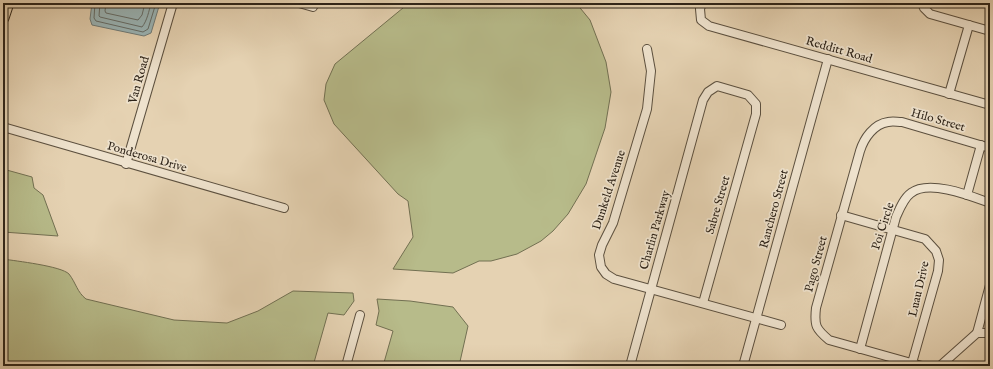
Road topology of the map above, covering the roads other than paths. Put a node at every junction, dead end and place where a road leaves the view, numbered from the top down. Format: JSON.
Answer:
{"nodes":[{"id":1,"x":8,"y":3,"type":"edge"},
{"id":2,"x":173,"y":3,"type":"edge"},
{"id":3,"x":299,"y":3,"type":"edge"},
{"id":4,"x":702,"y":3,"type":"edge"},
{"id":5,"x":922,"y":3,"type":"edge"},
{"id":6,"x":313,"y":7,"type":"dead end"},
{"id":7,"x":3,"y":18,"type":"edge"},
{"id":8,"x":969,"y":25,"type":"junction"},
{"id":9,"x":990,"y":31,"type":"edge"},
{"id":10,"x":647,"y":49,"type":"dead end"},
{"id":11,"x":828,"y":59,"type":"junction"},
{"id":12,"x":949,"y":94,"type":"junction"},
{"id":13,"x":704,"y":100,"type":"joint"},
{"id":14,"x":990,"y":105,"type":"edge"},
{"id":15,"x":902,"y":122,"type":"joint"},
{"id":16,"x":3,"y":127,"type":"edge"},
{"id":17,"x":981,"y":145,"type":"junction"},
{"id":18,"x":990,"y":148,"type":"edge"},
{"id":19,"x":126,"y":164,"type":"junction"},
{"id":20,"x":967,"y":195,"type":"junction"},
{"id":21,"x":990,"y":203,"type":"edge"},
{"id":22,"x":284,"y":208,"type":"dead end"},
{"id":23,"x":841,"y":216,"type":"junction"},
{"id":24,"x":893,"y":230,"type":"junction"},
{"id":25,"x":990,"y":285,"type":"edge"},
{"id":26,"x":651,"y":288,"type":"junction"},
{"id":27,"x":703,"y":303,"type":"junction"},
{"id":28,"x":360,"y":315,"type":"dead end"},
{"id":29,"x":756,"y":318,"type":"junction"},
{"id":30,"x":781,"y":325,"type":"dead end"},
{"id":31,"x":977,"y":333,"type":"junction"},
{"id":32,"x":990,"y":333,"type":"edge"},
{"id":33,"x":860,"y":349,"type":"junction"},
{"id":34,"x":912,"y":363,"type":"junction"},
{"id":35,"x":346,"y":366,"type":"edge"},
{"id":36,"x":630,"y":366,"type":"edge"},
{"id":37,"x":743,"y":366,"type":"edge"},
{"id":38,"x":922,"y":366,"type":"edge"},
{"id":39,"x":940,"y":366,"type":"edge"}],
"edges":[{"from":1,"to":7,"type":"main road"},
{"from":2,"to":19,"type":"street","name":"Van Road"},
{"from":3,"to":6,"type":"street"},
{"from":4,"to":11,"type":"street","name":"Redditt Road"},
{"from":5,"to":8,"type":"street"},
{"from":8,"to":9,"type":"street"},
{"from":8,"to":12,"type":"street"},
{"from":10,"to":26,"type":"street","name":"Dunkeld Avenue"},
{"from":11,"to":12,"type":"street","name":"Redditt Road"},
{"from":11,"to":29,"type":"street","name":"Ranchero Street"},
{"from":12,"to":14,"type":"street","name":"Redditt Road"},
{"from":13,"to":26,"type":"street","name":"Charlin Parkway"},
{"from":13,"to":27,"type":"street","name":"Sabre Street"},
{"from":15,"to":17,"type":"street","name":"Hilo Street"},
{"from":15,"to":23,"type":"street","name":"Pago Street"},
{"from":16,"to":19,"type":"street","name":"Ponderosa Drive"},
{"from":17,"to":18,"type":"street","name":"Hilo Street"},
{"from":17,"to":20,"type":"street"},
{"from":19,"to":22,"type":"street","name":"Ponderosa Drive"},
{"from":20,"to":21,"type":"street","name":"Poi Circle"},
{"from":20,"to":24,"type":"street","name":"Poi Circle"},
{"from":23,"to":24,"type":"street","name":"Luau Drive"},
{"from":23,"to":33,"type":"street","name":"Pago Street"},
{"from":24,"to":33,"type":"street","name":"Poi Circle"},
{"from":24,"to":34,"type":"street","name":"Luau Drive"},
{"from":25,"to":31,"type":"street"},
{"from":26,"to":27,"type":"street","name":"Dunkeld Avenue"},
{"from":26,"to":36,"type":"street","name":"Charlin Parkway"},
{"from":27,"to":29,"type":"street","name":"Dunkeld Avenue"},
{"from":28,"to":35,"type":"street"},
{"from":29,"to":30,"type":"street","name":"Dunkeld Avenue"},
{"from":29,"to":37,"type":"street","name":"Ranchero Street"},
{"from":31,"to":32,"type":"street"},
{"from":31,"to":39,"type":"street"},
{"from":33,"to":34,"type":"street","name":"Pago Street"},
{"from":34,"to":38,"type":"street","name":"Pago Street"}]}
